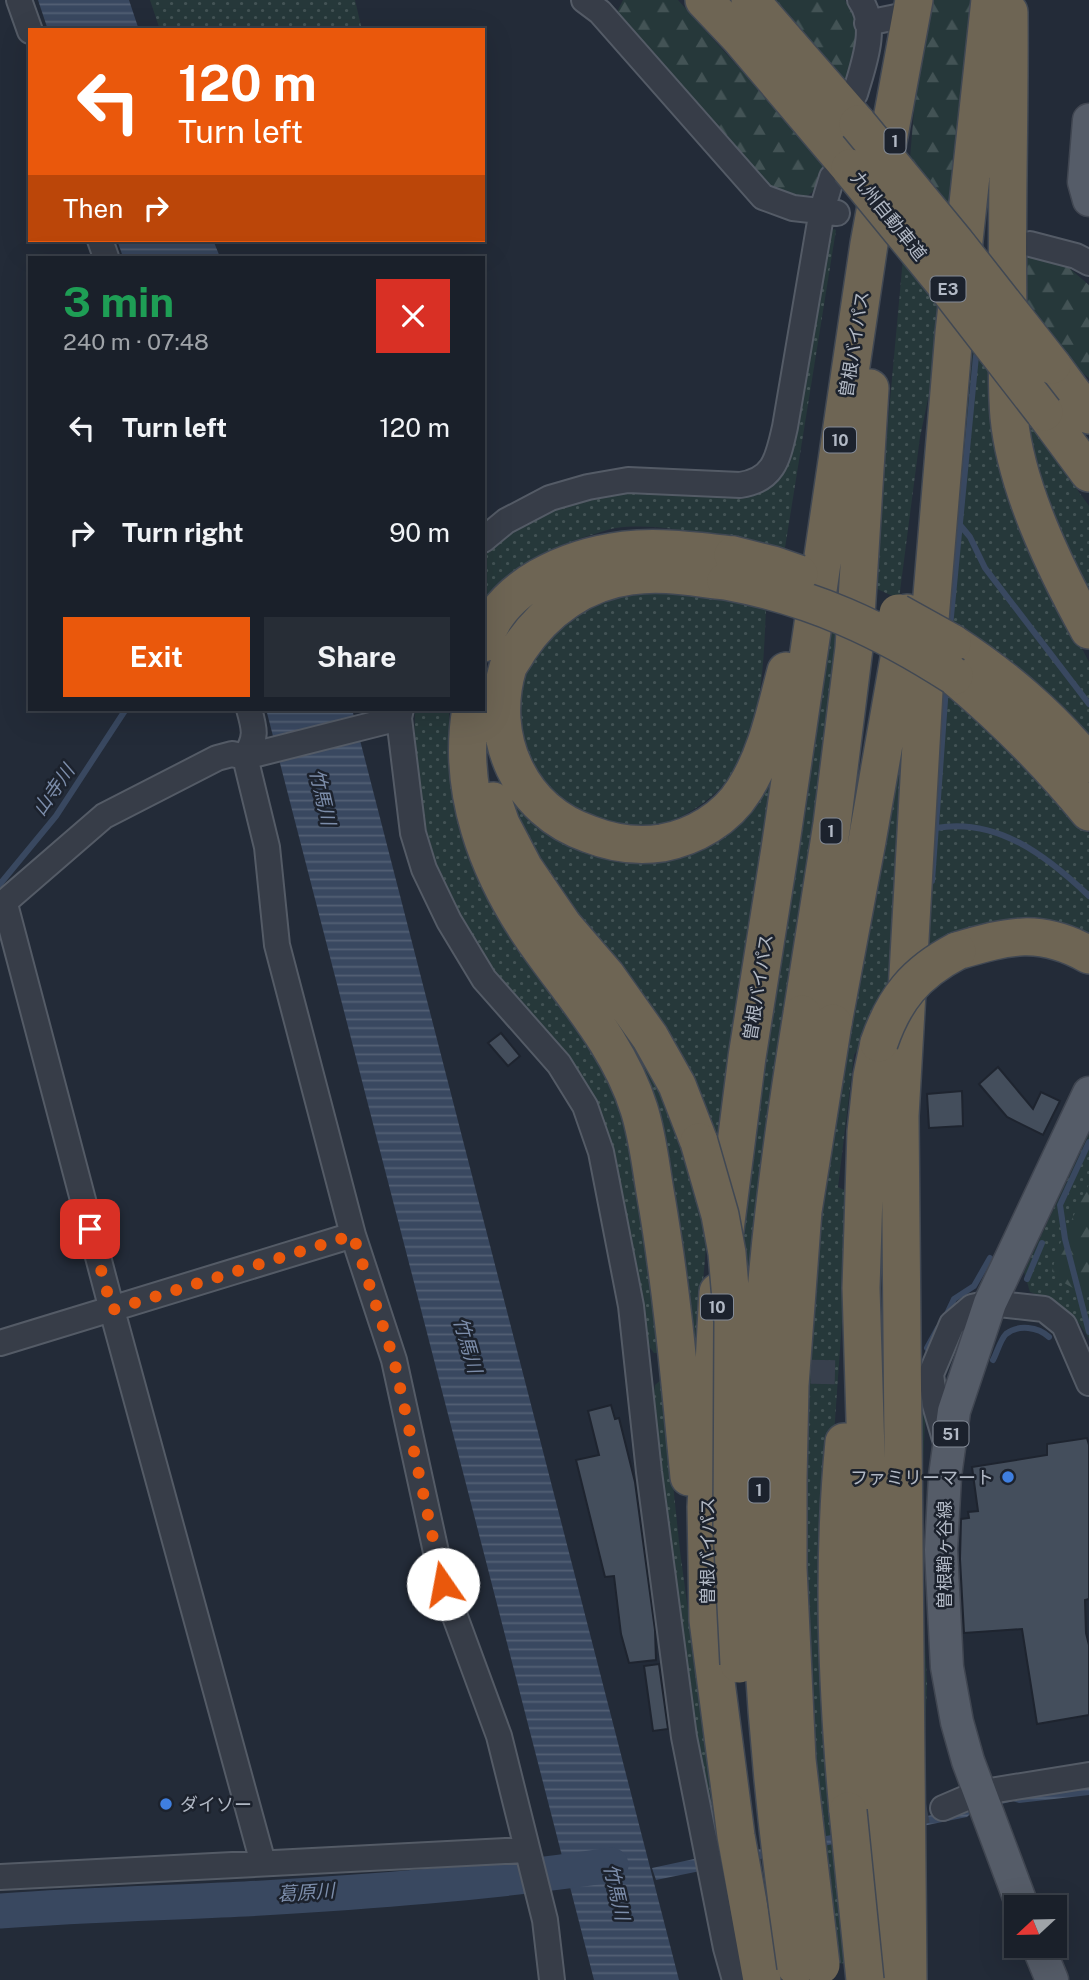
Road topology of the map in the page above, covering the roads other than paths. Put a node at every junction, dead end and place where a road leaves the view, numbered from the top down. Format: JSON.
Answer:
{"nodes":[{"id":1,"x":19,"y":0,"type":"edge"},
{"id":2,"x":704,"y":0,"type":"edge"},
{"id":3,"x":750,"y":0,"type":"edge"},
{"id":4,"x":990,"y":0,"type":"edge"},
{"id":5,"x":1009,"y":0,"type":"edge"},
{"id":6,"x":599,"y":4,"type":"edge"},
{"id":7,"x":912,"y":7,"type":"edge"},
{"id":8,"x":864,"y":12,"type":"edge"},
{"id":9,"x":29,"y":28,"type":"edge"},
{"id":10,"x":856,"y":109,"type":"junction"},
{"id":11,"x":1089,"y":120,"type":"edge"},
{"id":12,"x":841,"y":172,"type":"junction"},
{"id":13,"x":1089,"y":200,"type":"edge"},
{"id":14,"x":830,"y":211,"type":"junction"},
{"id":15,"x":869,"y":244,"type":"junction"},
{"id":16,"x":1030,"y":244,"type":"dead end"},
{"id":17,"x":1089,"y":263,"type":"edge"},
{"id":18,"x":954,"y":332,"type":"junction"},
{"id":19,"x":1089,"y":415,"type":"edge"},
{"id":20,"x":1089,"y":473,"type":"edge"},
{"id":21,"x":485,"y":538,"type":"edge"},
{"id":22,"x":729,"y":568,"type":"junction"},
{"id":23,"x":1089,"y":630,"type":"edge"},
{"id":24,"x":485,"y":636,"type":"edge"},
{"id":25,"x":953,"y":659,"type":"junction"},
{"id":26,"x":250,"y":711,"type":"edge"},
{"id":27,"x":472,"y":711,"type":"edge"},
{"id":28,"x":472,"y":711,"type":"edge"},
{"id":29,"x":400,"y":713,"type":"edge"},
{"id":30,"x":256,"y":754,"type":"junction"},
{"id":31,"x":1089,"y":764,"type":"edge"},
{"id":32,"x":1089,"y":812,"type":"edge"},
{"id":33,"x":2,"y":905,"type":"edge"},
{"id":34,"x":1089,"y":955,"type":"edge"},
{"id":35,"x":818,"y":1018,"type":"junction"},
{"id":36,"x":1089,"y":1093,"type":"edge"},
{"id":37,"x":353,"y":1235,"type":"junction"},
{"id":38,"x":861,"y":1288,"type":"junction"},
{"id":39,"x":990,"y":1303,"type":"junction"},
{"id":40,"x":112,"y":1310,"type":"junction"},
{"id":41,"x":0,"y":1343,"type":"edge"},
{"id":42,"x":1089,"y":1383,"type":"edge"},
{"id":43,"x":708,"y":1620,"type":"junction"},
{"id":44,"x":1089,"y":1775,"type":"edge"},
{"id":45,"x":980,"y":1796,"type":"junction"},
{"id":46,"x":943,"y":1808,"type":"tunnel mouth"},
{"id":47,"x":526,"y":1850,"type":"junction"},
{"id":48,"x":263,"y":1863,"type":"junction"},
{"id":49,"x":0,"y":1877,"type":"edge"},
{"id":50,"x":1018,"y":1895,"type":"edge"},
{"id":51,"x":1043,"y":1958,"type":"edge"},
{"id":52,"x":552,"y":1980,"type":"edge"},
{"id":53,"x":735,"y":1980,"type":"edge"},
{"id":54,"x":762,"y":1980,"type":"edge"},
{"id":55,"x":783,"y":1980,"type":"edge"},
{"id":56,"x":798,"y":1980,"type":"edge"},
{"id":57,"x":824,"y":1980,"type":"edge"},
{"id":58,"x":865,"y":1980,"type":"edge"},
{"id":59,"x":882,"y":1980,"type":"edge"},
{"id":60,"x":908,"y":1980,"type":"edge"},
{"id":61,"x":1052,"y":1980,"type":"edge"}],
"edges":[{"from":1,"to":9,"type":"street"},
{"from":2,"to":12,"type":"highway","name":"九州自動車道"},
{"from":3,"to":10,"type":"highway","name":"九州自動車道"},
{"from":4,"to":18,"type":"highway"},
{"from":5,"to":23,"type":"highway"},
{"from":6,"to":14,"type":"street"},
{"from":7,"to":8,"type":"street"},
{"from":7,"to":15,"type":"highway","name":"曽根バイパス","number":"10"},
{"from":7,"to":35,"type":"highway","number":"1"},
{"from":8,"to":10,"type":"street"},
{"from":10,"to":19,"type":"highway","name":"九州自動車道","number":"E3","bridge":true},
{"from":11,"to":13,"type":"main road"},
{"from":12,"to":14,"type":"street"},
{"from":12,"to":20,"type":"highway","name":"九州自動車道","number":"E3","bridge":true},
{"from":14,"to":21,"type":"street"},
{"from":15,"to":22,"type":"highway"},
{"from":15,"to":43,"type":"highway","name":"曽根バイパス","number":"10"},
{"from":16,"to":17,"type":"street"},
{"from":18,"to":35,"type":"highway","number":"1"},
{"from":18,"to":60,"type":"highway"},
{"from":22,"to":24,"type":"highway"},
{"from":22,"to":25,"type":"highway","bridge":true},
{"from":25,"to":31,"type":"highway"},
{"from":25,"to":32,"type":"highway"},
{"from":26,"to":30,"type":"street"},
{"from":27,"to":43,"type":"highway"},
{"from":28,"to":55,"type":"highway","bridge":true},
{"from":29,"to":30,"type":"street"},
{"from":29,"to":53,"type":"street"},
{"from":30,"to":33,"type":"street"},
{"from":30,"to":37,"type":"street"},
{"from":33,"to":40,"type":"street"},
{"from":34,"to":38,"type":"highway","bridge":true},
{"from":35,"to":56,"type":"highway","number":"1","bridge":true},
{"from":35,"to":57,"type":"highway","number":"1","bridge":true},
{"from":36,"to":39,"type":"main road","name":"曽根鞘ヶ谷線","number":"51"},
{"from":37,"to":40,"type":"street"},
{"from":37,"to":47,"type":"street"},
{"from":38,"to":58,"type":"highway","bridge":true},
{"from":38,"to":59,"type":"highway"},
{"from":39,"to":42,"type":"street"},
{"from":39,"to":45,"type":"main road","name":"曽根鞘ヶ谷線","number":"51"},
{"from":40,"to":41,"type":"street"},
{"from":40,"to":48,"type":"street"},
{"from":43,"to":54,"type":"highway","name":"曽根バイパス","number":"10"},
{"from":44,"to":45,"type":"street"},
{"from":45,"to":46,"type":"street"},
{"from":45,"to":50,"type":"main road","name":"曽根鞘ヶ谷線","number":"51"},
{"from":47,"to":48,"type":"street"},
{"from":47,"to":52,"type":"street"},
{"from":48,"to":49,"type":"street"},
{"from":51,"to":61,"type":"main road"}]}
